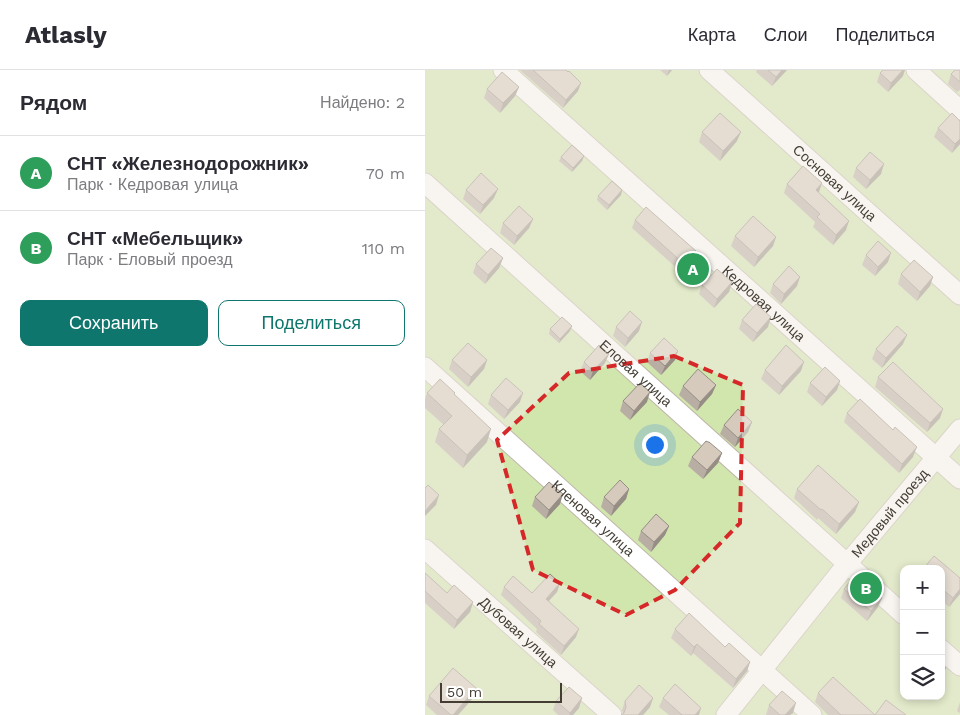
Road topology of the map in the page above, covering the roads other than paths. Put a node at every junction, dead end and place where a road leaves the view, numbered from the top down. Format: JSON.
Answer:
{"nodes":[{"id":1,"x":503,"y":70,"type":"edge"},
{"id":2,"x":709,"y":70,"type":"edge"},
{"id":3,"x":916,"y":70,"type":"edge"},
{"id":4,"x":960,"y":110,"type":"edge"},
{"id":5,"x":425,"y":183,"type":"edge"},
{"id":6,"x":960,"y":295,"type":"edge"},
{"id":7,"x":425,"y":367,"type":"edge"},
{"id":8,"x":960,"y":429,"type":"edge"},
{"id":9,"x":936,"y":458,"type":"junction"},
{"id":10,"x":960,"y":479,"type":"edge"},
{"id":11,"x":425,"y":548,"type":"edge"},
{"id":12,"x":847,"y":564,"type":"junction"},
{"id":13,"x":900,"y":611,"type":"edge"},
{"id":14,"x":945,"y":653,"type":"edge"},
{"id":15,"x":960,"y":666,"type":"edge"},
{"id":16,"x":762,"y":670,"type":"junction"},
{"id":17,"x":612,"y":715,"type":"edge"},
{"id":18,"x":726,"y":715,"type":"edge"},
{"id":19,"x":812,"y":715,"type":"edge"}],
"edges":[{"from":1,"to":9,"type":"street","name":"Кедровая улица"},
{"from":2,"to":6,"type":"street","name":"Сосновая улица"},
{"from":3,"to":4,"type":"street"},
{"from":5,"to":12,"type":"street","name":"Еловая улица"},
{"from":7,"to":16,"type":"street","name":"Кленовая улица"},
{"from":8,"to":9,"type":"street","name":"Медовый проезд"},
{"from":9,"to":10,"type":"street","name":"Кедровая улица"},
{"from":9,"to":12,"type":"street","name":"Медовый проезд"},
{"from":11,"to":17,"type":"street","name":"Дубовая улица"},
{"from":12,"to":13,"type":"street","name":"Еловая улица"},
{"from":12,"to":16,"type":"street","name":"Медовый проезд"},
{"from":14,"to":15,"type":"street"},
{"from":16,"to":18,"type":"street","name":"Медовый проезд"},
{"from":16,"to":19,"type":"street","name":"Кленовая улица"}]}
